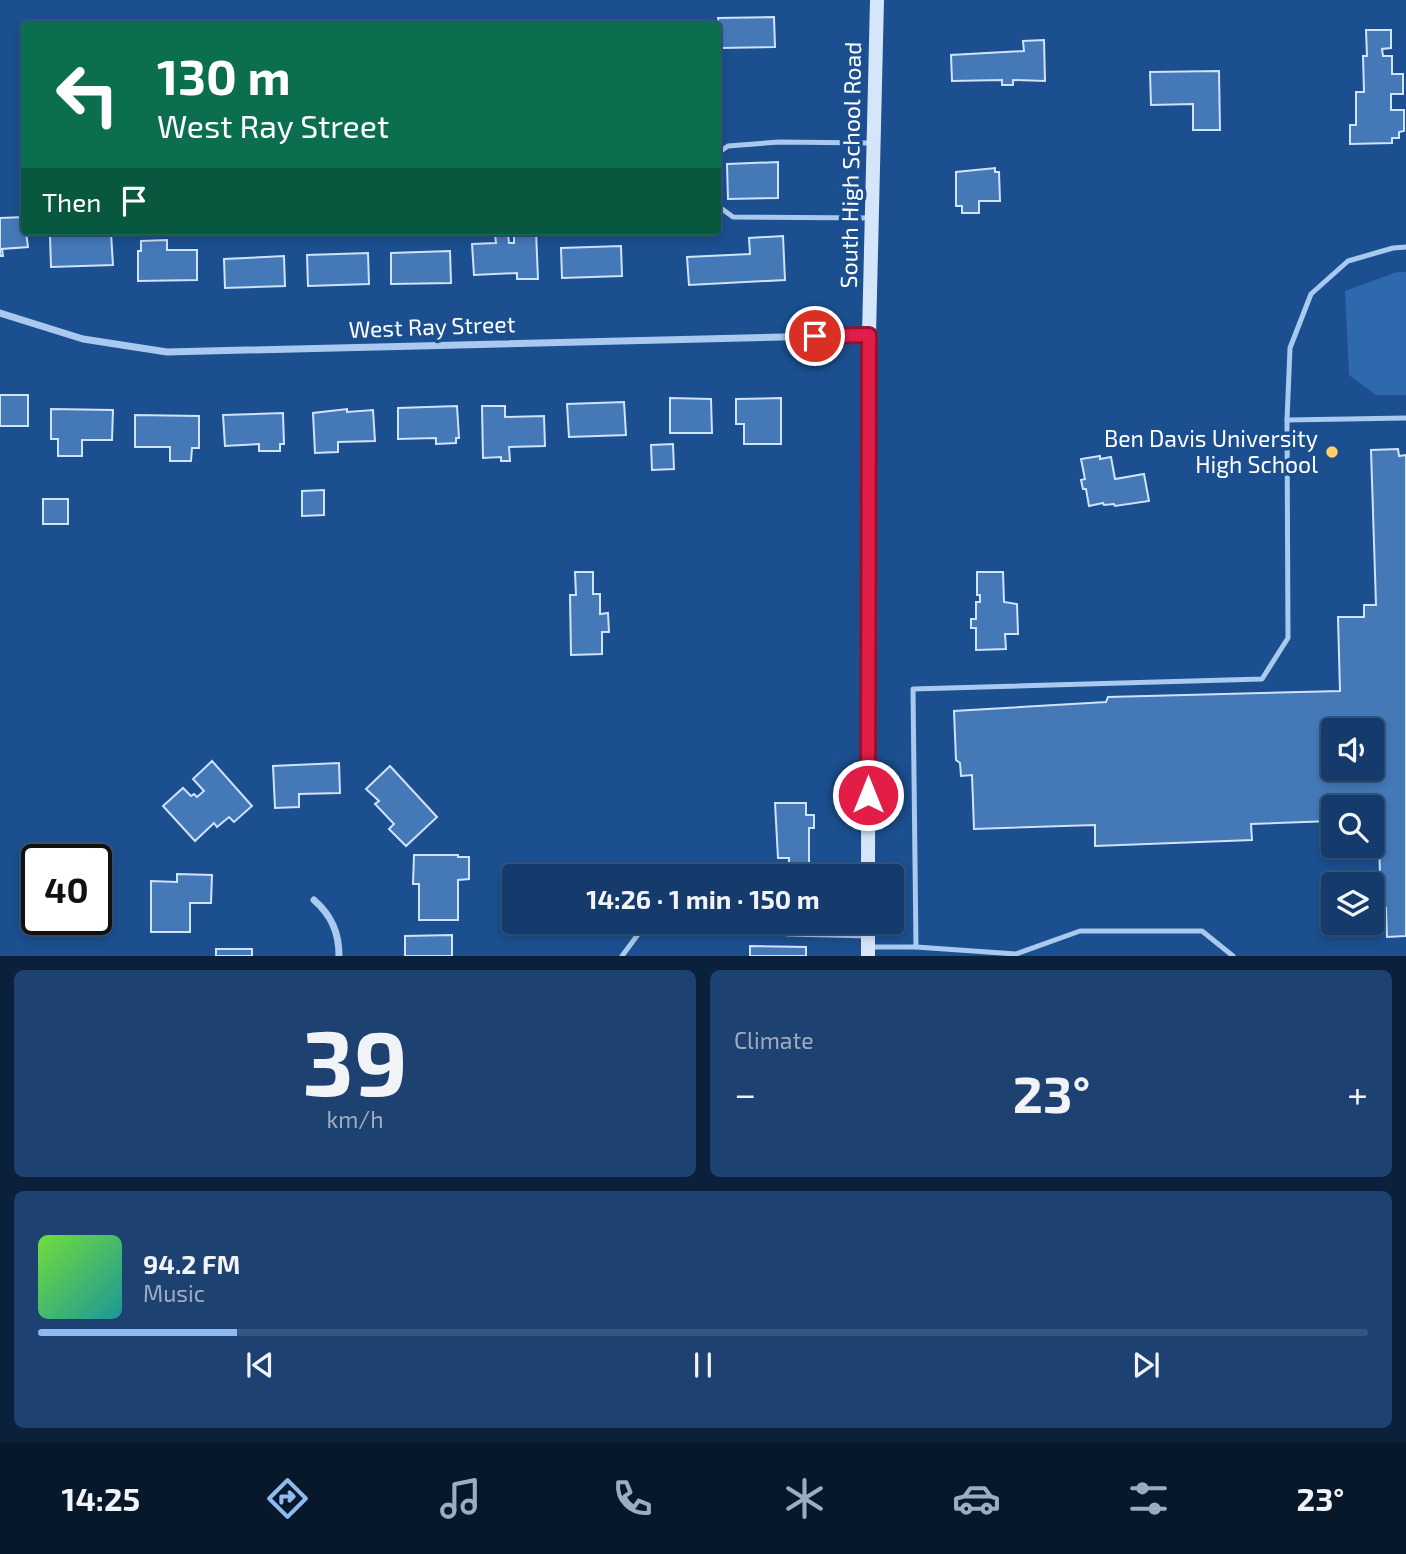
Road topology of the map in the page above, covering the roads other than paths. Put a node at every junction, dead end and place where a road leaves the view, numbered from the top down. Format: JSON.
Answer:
{"nodes":[{"id":1,"x":877,"y":0,"type":"edge"},
{"id":2,"x":874,"y":144,"type":"junction"},
{"id":3,"x":721,"y":151,"type":"edge"},
{"id":4,"x":721,"y":208,"type":"edge"},
{"id":5,"x":872,"y":218,"type":"junction"},
{"id":6,"x":1406,"y":247,"type":"edge"},
{"id":7,"x":0,"y":313,"type":"edge"},
{"id":8,"x":869,"y":335,"type":"junction"},
{"id":9,"x":1406,"y":418,"type":"edge"},
{"id":10,"x":1287,"y":420,"type":"junction"},
{"id":11,"x":868,"y":864,"type":"edge"},
{"id":12,"x":314,"y":900,"type":"dead end"},
{"id":13,"x":638,"y":934,"type":"edge"},
{"id":14,"x":789,"y":934,"type":"edge"},
{"id":15,"x":868,"y":940,"type":"edge"},
{"id":16,"x":916,"y":947,"type":"junction"},
{"id":17,"x":1017,"y":955,"type":"edge"},
{"id":18,"x":339,"y":956,"type":"edge"},
{"id":19,"x":622,"y":956,"type":"edge"},
{"id":20,"x":1233,"y":956,"type":"edge"}],
"edges":[{"from":1,"to":2,"type":"street","name":"South High School Road"},
{"from":2,"to":3,"type":"lane"},
{"from":2,"to":5,"type":"street","name":"South High School Road"},
{"from":4,"to":5,"type":"lane"},
{"from":5,"to":8,"type":"street","name":"South High School Road"},
{"from":6,"to":10,"type":"lane"},
{"from":7,"to":8,"type":"street","name":"West Ray Street"},
{"from":8,"to":11,"type":"street","name":"South High School Road"},
{"from":9,"to":10,"type":"lane"},
{"from":10,"to":16,"type":"lane"},
{"from":12,"to":18,"type":"street"},
{"from":13,"to":19,"type":"lane"},
{"from":14,"to":15,"type":"lane"},
{"from":15,"to":16,"type":"lane"},
{"from":16,"to":17,"type":"lane"},
{"from":17,"to":20,"type":"lane"}]}
